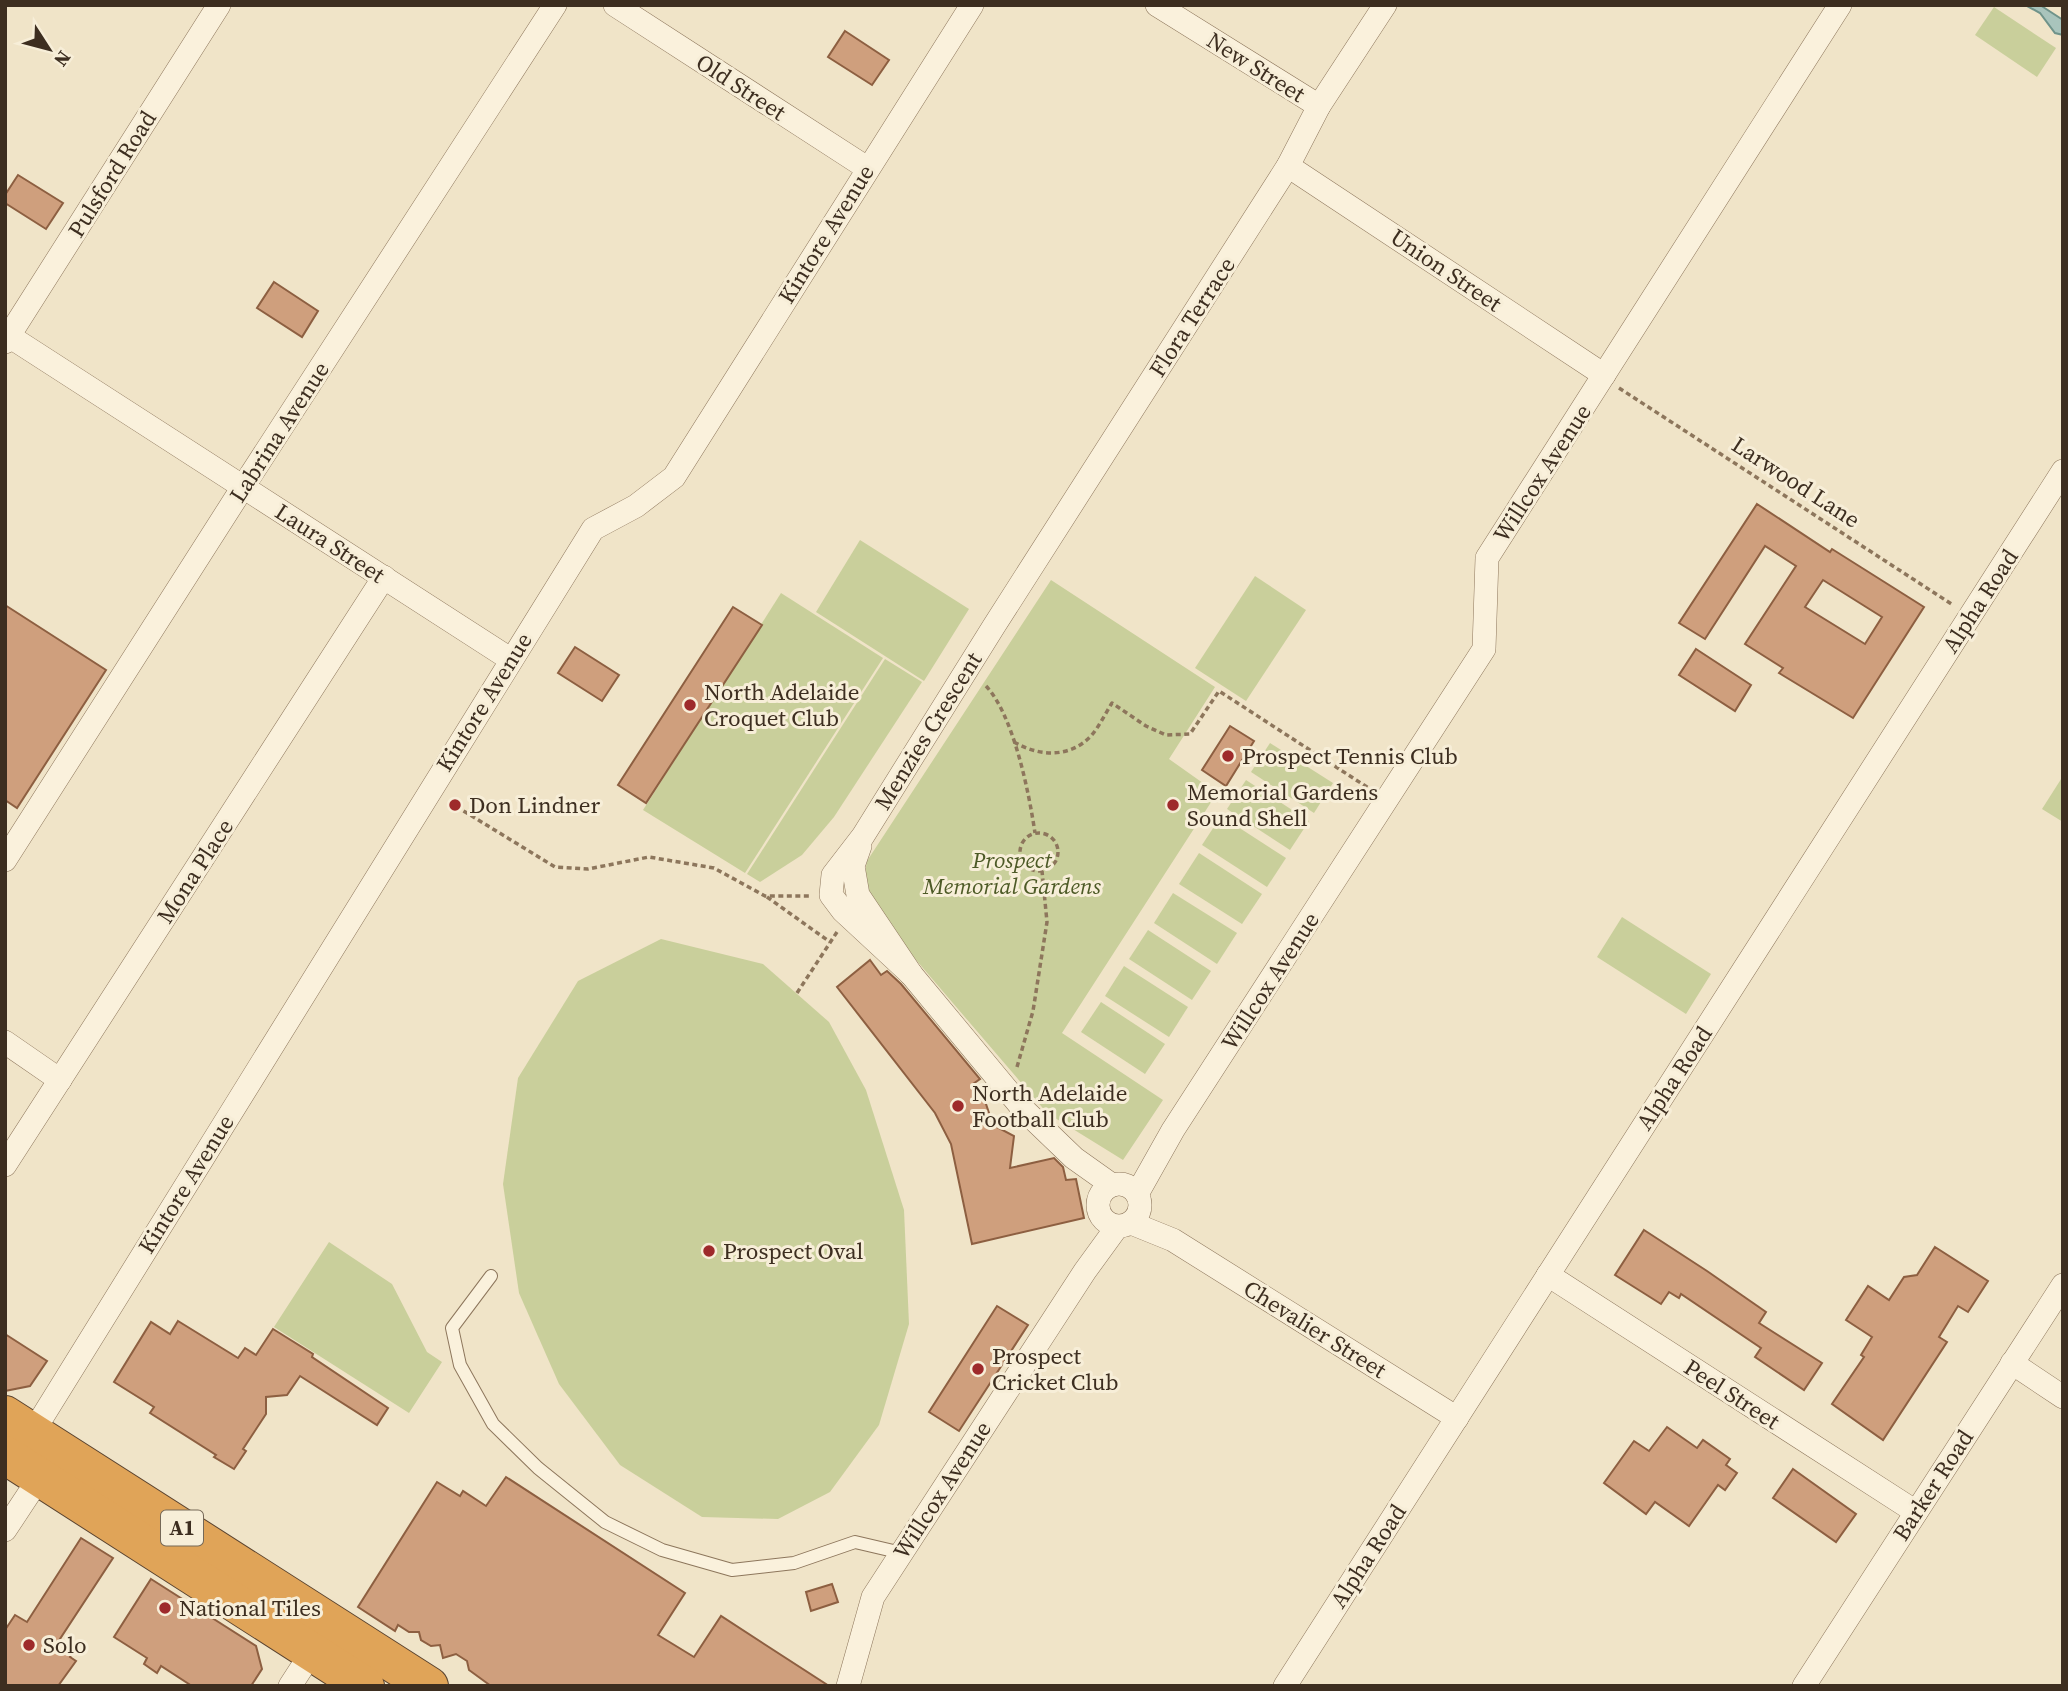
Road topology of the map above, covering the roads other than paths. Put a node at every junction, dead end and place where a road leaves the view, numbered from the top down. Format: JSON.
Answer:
{"nodes":[{"id":1,"x":219,"y":5,"type":"edge"},
{"id":2,"x":555,"y":5,"type":"edge"},
{"id":3,"x":615,"y":5,"type":"edge"},
{"id":4,"x":972,"y":5,"type":"edge"},
{"id":5,"x":1157,"y":5,"type":"edge"},
{"id":6,"x":1385,"y":5,"type":"edge"},
{"id":7,"x":1840,"y":5,"type":"edge"},
{"id":8,"x":1319,"y":106,"type":"junction"},
{"id":9,"x":1288,"y":166,"type":"junction"},
{"id":10,"x":867,"y":168,"type":"junction"},
{"id":11,"x":7,"y":339,"type":"edge"},
{"id":12,"x":1604,"y":377,"type":"junction"},
{"id":13,"x":2063,"y":471,"type":"edge"},
{"id":14,"x":243,"y":487,"type":"junction"},
{"id":15,"x":384,"y":577,"type":"junction"},
{"id":16,"x":994,"y":626,"type":"joint"},
{"id":17,"x":510,"y":659,"type":"junction"},
{"id":18,"x":863,"y":836,"type":"junction"},
{"id":19,"x":5,"y":860,"type":"edge"},
{"id":20,"x":911,"y":974,"type":"junction"},
{"id":21,"x":5,"y":1042,"type":"edge"},
{"id":22,"x":60,"y":1080,"type":"junction"},
{"id":23,"x":5,"y":1165,"type":"edge"},
{"id":24,"x":1119,"y":1205,"type":"junction"},
{"id":25,"x":1548,"y":1275,"type":"junction"},
{"id":26,"x":491,"y":1276,"type":"dead end"},
{"id":27,"x":2063,"y":1285,"type":"edge"},
{"id":28,"x":2012,"y":1363,"type":"junction"},
{"id":29,"x":2063,"y":1398,"type":"edge"},
{"id":30,"x":1457,"y":1418,"type":"junction"},
{"id":31,"x":14,"y":1434,"type":"edge"},
{"id":32,"x":40,"y":1477,"type":"junction"},
{"id":33,"x":1916,"y":1512,"type":"junction"},
{"id":34,"x":5,"y":1530,"type":"edge"},
{"id":35,"x":902,"y":1553,"type":"junction"},
{"id":36,"x":321,"y":1637,"type":"junction"},
{"id":37,"x":290,"y":1686,"type":"edge"},
{"id":38,"x":365,"y":1686,"type":"edge"},
{"id":39,"x":429,"y":1686,"type":"edge"},
{"id":40,"x":848,"y":1686,"type":"edge"},
{"id":41,"x":1285,"y":1686,"type":"edge"},
{"id":42,"x":1804,"y":1686,"type":"edge"}],
"edges":[{"from":1,"to":11,"type":"street","name":"Pulsford Road"},
{"from":2,"to":14,"type":"street","name":"Labrina Avenue"},
{"from":3,"to":10,"type":"street","name":"Old Street"},
{"from":4,"to":10,"type":"street","name":"Kintore Avenue"},
{"from":5,"to":8,"type":"street","name":"New Street"},
{"from":6,"to":8,"type":"street","name":"Flora Terrace"},
{"from":7,"to":12,"type":"street","name":"Willcox Avenue"},
{"from":8,"to":9,"type":"street","name":"Flora Terrace"},
{"from":9,"to":12,"type":"street","name":"Union Street"},
{"from":9,"to":16,"type":"street","name":"Flora Terrace"},
{"from":10,"to":17,"type":"street","name":"Kintore Avenue"},
{"from":11,"to":14,"type":"street","name":"Laura Street"},
{"from":12,"to":24,"type":"street","name":"Willcox Avenue"},
{"from":13,"to":25,"type":"street","name":"Alpha Road"},
{"from":14,"to":15,"type":"street","name":"Laura Street"},
{"from":14,"to":19,"type":"street","name":"Labrina Avenue"},
{"from":15,"to":17,"type":"street","name":"Laura Street"},
{"from":15,"to":22,"type":"street","name":"Mona Place"},
{"from":16,"to":18,"type":"street","name":"Menzies Crescent"},
{"from":17,"to":31,"type":"street","name":"Kintore Avenue"},
{"from":18,"to":20,"type":"street","name":"Menzies Crescent"},
{"from":18,"to":20,"type":"street","name":"Menzies Crescent"},
{"from":20,"to":24,"type":"street","name":"Menzies Crescent"},
{"from":21,"to":22,"type":"street"},
{"from":22,"to":23,"type":"street","name":"Mona Place"},
{"from":24,"to":30,"type":"street","name":"Chevalier Street"},
{"from":24,"to":35,"type":"street","name":"Willcox Avenue"},
{"from":25,"to":30,"type":"street","name":"Alpha Road"},
{"from":25,"to":33,"type":"street","name":"Peel Street"},
{"from":26,"to":35,"type":"lane"},
{"from":27,"to":28,"type":"street","name":"Barker Road"},
{"from":28,"to":29,"type":"street"},
{"from":28,"to":33,"type":"street","name":"Barker Road"},
{"from":30,"to":41,"type":"street","name":"Alpha Road"},
{"from":31,"to":32,"type":"highway","number":"A1"},
{"from":31,"to":36,"type":"highway","number":"A1"},
{"from":32,"to":34,"type":"street"},
{"from":32,"to":36,"type":"highway","number":"A1"},
{"from":33,"to":42,"type":"street","name":"Barker Road"},
{"from":35,"to":40,"type":"street","name":"Willcox Avenue"},
{"from":36,"to":37,"type":"street"},
{"from":36,"to":38,"type":"highway","number":"A1"},
{"from":36,"to":39,"type":"highway","number":"A1"}]}
